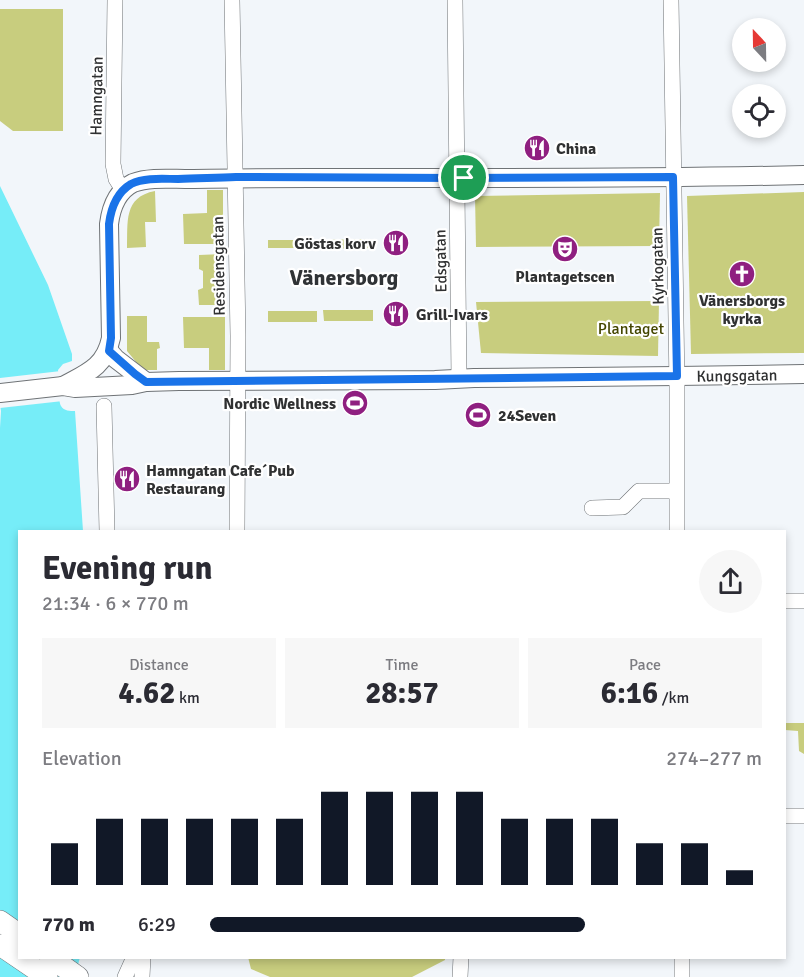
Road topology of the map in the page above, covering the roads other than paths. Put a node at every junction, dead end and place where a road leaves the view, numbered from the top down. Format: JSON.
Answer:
{"nodes":[{"id":1,"x":115,"y":0,"type":"edge"},
{"id":2,"x":232,"y":0,"type":"edge"},
{"id":3,"x":455,"y":0,"type":"edge"},
{"id":4,"x":671,"y":0,"type":"edge"},
{"id":5,"x":804,"y":175,"type":"edge"},
{"id":6,"x":236,"y":177,"type":"junction"},
{"id":7,"x":673,"y":177,"type":"junction"},
{"id":8,"x":457,"y":178,"type":"junction"},
{"id":9,"x":123,"y":190,"type":"junction"},
{"id":10,"x":109,"y":351,"type":"junction"},
{"id":11,"x":804,"y":374,"type":"edge"},
{"id":12,"x":677,"y":376,"type":"junction"},
{"id":13,"x":459,"y":378,"type":"junction"},
{"id":14,"x":237,"y":380,"type":"junction"},
{"id":15,"x":146,"y":382,"type":"junction"},
{"id":16,"x":63,"y":386,"type":"junction"},
{"id":17,"x":0,"y":393,"type":"edge"},
{"id":18,"x":104,"y":406,"type":"dead end"},
{"id":19,"x":676,"y":491,"type":"junction"},
{"id":20,"x":592,"y":508,"type":"dead end"},
{"id":21,"x":107,"y":530,"type":"edge"},
{"id":22,"x":237,"y":530,"type":"edge"},
{"id":23,"x":677,"y":530,"type":"edge"},
{"id":24,"x":786,"y":601,"type":"edge"},
{"id":25,"x":804,"y":601,"type":"edge"},
{"id":26,"x":786,"y":816,"type":"edge"},
{"id":27,"x":804,"y":816,"type":"edge"},
{"id":28,"x":0,"y":921,"type":"edge"},
{"id":29,"x":18,"y":934,"type":"edge"},
{"id":30,"x":0,"y":945,"type":"edge"},
{"id":31,"x":18,"y":957,"type":"edge"},
{"id":32,"x":21,"y":959,"type":"edge"},
{"id":33,"x":53,"y":959,"type":"edge"},
{"id":34,"x":133,"y":959,"type":"edge"},
{"id":35,"x":143,"y":959,"type":"edge"},
{"id":36,"x":461,"y":959,"type":"edge"},
{"id":37,"x":682,"y":959,"type":"edge"},
{"id":38,"x":47,"y":977,"type":"edge"},
{"id":39,"x":78,"y":977,"type":"edge"},
{"id":40,"x":125,"y":977,"type":"edge"},
{"id":41,"x":142,"y":977,"type":"edge"},
{"id":42,"x":460,"y":977,"type":"edge"},
{"id":43,"x":682,"y":977,"type":"edge"}],
"edges":[{"from":1,"to":9,"type":"street","name":"Hamngatan"},
{"from":2,"to":6,"type":"street","name":"Residensgatan"},
{"from":3,"to":8,"type":"street","name":"Edsgatan"},
{"from":4,"to":7,"type":"street","name":"Kyrkogatan"},
{"from":5,"to":7,"type":"street"},
{"from":6,"to":8,"type":"street"},
{"from":6,"to":9,"type":"street"},
{"from":6,"to":14,"type":"street","name":"Residensgatan"},
{"from":7,"to":8,"type":"street"},
{"from":7,"to":12,"type":"street","name":"Kyrkogatan"},
{"from":8,"to":13,"type":"street","name":"Edsgatan"},
{"from":9,"to":10,"type":"street"},
{"from":10,"to":15,"type":"street"},
{"from":10,"to":16,"type":"street"},
{"from":11,"to":12,"type":"street","name":"Kungsgatan"},
{"from":12,"to":13,"type":"street","name":"Kungsgatan"},
{"from":12,"to":19,"type":"street","name":"Kyrkogatan"},
{"from":13,"to":14,"type":"street","name":"Kungsgatan"},
{"from":14,"to":15,"type":"street","name":"Kungsgatan"},
{"from":14,"to":22,"type":"street","name":"Residensgatan"},
{"from":15,"to":16,"type":"street","name":"Kungsgatan"},
{"from":16,"to":17,"type":"street"},
{"from":18,"to":21,"type":"street"},
{"from":19,"to":20,"type":"street"},
{"from":19,"to":23,"type":"street","name":"Kyrkogatan"},
{"from":24,"to":25,"type":"street"},
{"from":26,"to":27,"type":"street"},
{"from":28,"to":29,"type":"main road"},
{"from":30,"to":31,"type":"main road"},
{"from":32,"to":38,"type":"main road"},
{"from":33,"to":39,"type":"main road"},
{"from":34,"to":40,"type":"street"},
{"from":35,"to":41,"type":"street"},
{"from":36,"to":42,"type":"street"},
{"from":37,"to":43,"type":"street"}]}
